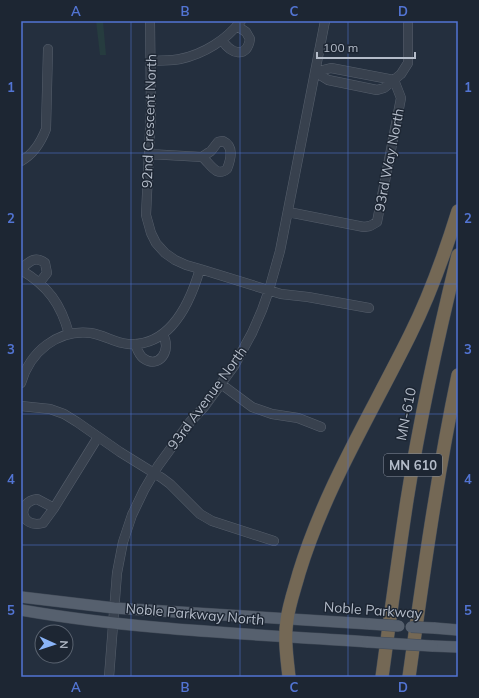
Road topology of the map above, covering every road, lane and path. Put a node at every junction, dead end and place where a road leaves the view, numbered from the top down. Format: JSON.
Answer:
{"nodes":[{"id":1,"x":150,"y":21,"type":"edge"},
{"id":2,"x":325,"y":21,"type":"edge"},
{"id":3,"x":408,"y":21,"type":"edge"},
{"id":4,"x":239,"y":23,"type":"edge"},
{"id":5,"x":222,"y":40,"type":"junction"},
{"id":6,"x":48,"y":49,"type":"dead end"},
{"id":7,"x":151,"y":60,"type":"junction"},
{"id":8,"x":315,"y":72,"type":"junction"},
{"id":9,"x":394,"y":80,"type":"junction"},
{"id":10,"x":149,"y":154,"type":"junction"},
{"id":11,"x":202,"y":157,"type":"dead end"},
{"id":12,"x":21,"y":161,"type":"edge"},
{"id":13,"x":458,"y":211,"type":"edge"},
{"id":14,"x":288,"y":212,"type":"junction"},
{"id":15,"x":458,"y":254,"type":"edge"},
{"id":16,"x":21,"y":269,"type":"edge"},
{"id":17,"x":200,"y":269,"type":"junction"},
{"id":18,"x":40,"y":282,"type":"junction"},
{"id":19,"x":269,"y":290,"type":"junction"},
{"id":20,"x":369,"y":308,"type":"dead end"},
{"id":21,"x":69,"y":334,"type":"junction"},
{"id":22,"x":163,"y":335,"type":"junction"},
{"id":23,"x":135,"y":344,"type":"junction"},
{"id":24,"x":458,"y":375,"type":"edge"},
{"id":25,"x":21,"y":384,"type":"edge"},
{"id":26,"x":220,"y":384,"type":"junction"},
{"id":27,"x":21,"y":406,"type":"edge"},
{"id":28,"x":321,"y":427,"type":"dead end"},
{"id":29,"x":98,"y":437,"type":"junction"},
{"id":30,"x":154,"y":472,"type":"junction"},
{"id":31,"x":54,"y":508,"type":"dead end"},
{"id":32,"x":274,"y":541,"type":"dead end"},
{"id":33,"x":21,"y":597,"type":"edge"},
{"id":34,"x":114,"y":608,"type":"junction"},
{"id":35,"x":21,"y":610,"type":"edge"},
{"id":36,"x":287,"y":620,"type":"junction"},
{"id":37,"x":113,"y":622,"type":"junction"},
{"id":38,"x":458,"y":630,"type":"edge"},
{"id":39,"x":286,"y":637,"type":"junction"},
{"id":40,"x":458,"y":648,"type":"edge"},
{"id":41,"x":109,"y":677,"type":"edge"},
{"id":42,"x":289,"y":677,"type":"edge"},
{"id":43,"x":382,"y":677,"type":"edge"},
{"id":44,"x":409,"y":677,"type":"edge"}],
"edges":[{"from":1,"to":7,"type":"street","name":"92nd Crescent North"},
{"from":2,"to":8,"type":"street","name":"93rd Avenue North"},
{"from":3,"to":9,"type":"street"},
{"from":4,"to":5,"type":"street"},
{"from":4,"to":5,"type":"street"},
{"from":5,"to":7,"type":"street"},
{"from":6,"to":12,"type":"street"},
{"from":7,"to":10,"type":"street","name":"92nd Crescent North"},
{"from":8,"to":9,"type":"street"},
{"from":8,"to":9,"type":"street"},
{"from":8,"to":14,"type":"street","name":"93rd Avenue North"},
{"from":9,"to":14,"type":"street","name":"93rd Way North"},
{"from":10,"to":11,"type":"street"},
{"from":10,"to":17,"type":"street","name":"92nd Crescent North"},
{"from":13,"to":36,"type":"highway"},
{"from":14,"to":19,"type":"street","name":"93rd Avenue North"},
{"from":15,"to":43,"type":"highway","name":"MN-610","number":"MN 610"},
{"from":16,"to":18,"type":"street"},
{"from":16,"to":18,"type":"street"},
{"from":17,"to":19,"type":"street","name":"92nd Crescent North"},
{"from":17,"to":22,"type":"street"},
{"from":18,"to":21,"type":"street"},
{"from":19,"to":20,"type":"street","name":"92nd Crescent North"},
{"from":19,"to":26,"type":"street","name":"93rd Avenue North"},
{"from":21,"to":23,"type":"street"},
{"from":21,"to":25,"type":"street"},
{"from":22,"to":23,"type":"street"},
{"from":22,"to":23,"type":"street"},
{"from":24,"to":44,"type":"highway","number":"MN 610"},
{"from":26,"to":28,"type":"street"},
{"from":26,"to":30,"type":"street","name":"93rd Avenue North"},
{"from":27,"to":29,"type":"street"},
{"from":29,"to":30,"type":"street"},
{"from":29,"to":31,"type":"street"},
{"from":30,"to":32,"type":"street"},
{"from":30,"to":34,"type":"street","name":"93rd Avenue North"},
{"from":33,"to":34,"type":"main road","name":"Noble Parkway North"},
{"from":34,"to":36,"type":"main road","name":"Noble Parkway North"},
{"from":34,"to":37,"type":"street","name":"93rd Avenue North"},
{"from":35,"to":37,"type":"main road","name":"Noble Parkway North"},
{"from":36,"to":38,"type":"main road","name":"Noble Parkway","bridge":true},
{"from":36,"to":39,"type":"highway"},
{"from":37,"to":39,"type":"main road","name":"Noble Parkway North"},
{"from":37,"to":41,"type":"street","name":"93rd Avenue North"},
{"from":39,"to":40,"type":"main road","name":"Noble Parkway North","bridge":true},
{"from":39,"to":42,"type":"highway"}]}
